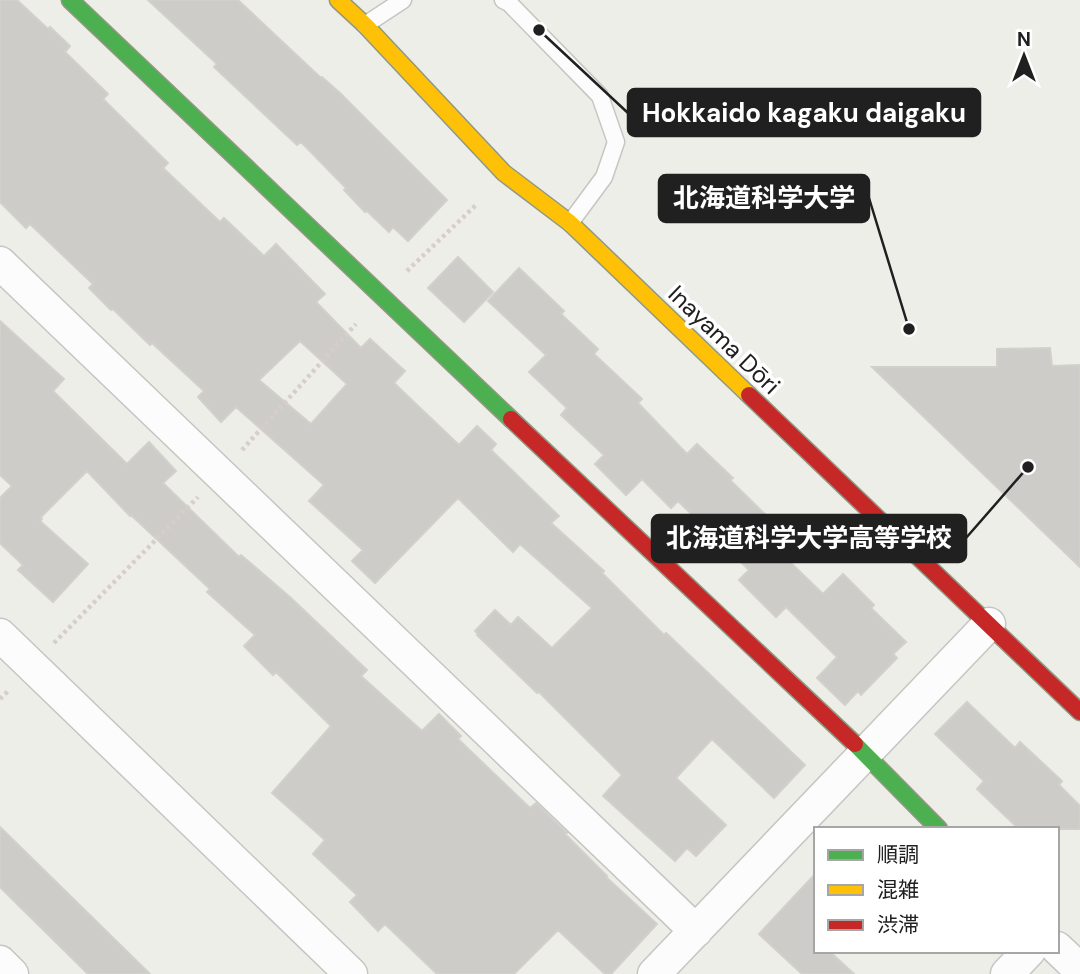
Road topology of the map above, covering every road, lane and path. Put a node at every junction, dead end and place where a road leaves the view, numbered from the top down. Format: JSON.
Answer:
{"nodes":[{"id":1,"x":70,"y":0,"type":"edge"},
{"id":2,"x":338,"y":0,"type":"edge"},
{"id":3,"x":403,"y":0,"type":"edge"},
{"id":4,"x":503,"y":0,"type":"edge"},
{"id":5,"x":365,"y":25,"type":"junction"},
{"id":6,"x":477,"y":204,"type":"dead end"},
{"id":7,"x":570,"y":223,"type":"junction"},
{"id":8,"x":0,"y":263,"type":"edge"},
{"id":9,"x":401,"y":277,"type":"dead end"},
{"id":10,"x":363,"y":317,"type":"dead end"},
{"id":11,"x":220,"y":474,"type":"junction"},
{"id":12,"x":989,"y":624,"type":"junction"},
{"id":13,"x":0,"y":635,"type":"edge"},
{"id":14,"x":32,"y":666,"type":"junction"},
{"id":15,"x":1080,"y":712,"type":"edge"},
{"id":16,"x":865,"y":754,"type":"junction"},
{"id":17,"x":937,"y":827,"type":"edge"},
{"id":18,"x":696,"y":931,"type":"junction"},
{"id":19,"x":1059,"y":950,"type":"edge"},
{"id":20,"x":1027,"y":953,"type":"edge"},
{"id":21,"x":0,"y":962,"type":"edge"},
{"id":22,"x":334,"y":968,"type":"edge"},
{"id":23,"x":1080,"y":971,"type":"edge"},
{"id":24,"x":12,"y":974,"type":"edge"},
{"id":25,"x":654,"y":974,"type":"edge"},
{"id":26,"x":1007,"y":974,"type":"edge"}],
"edges":[{"from":1,"to":16,"type":"street"},
{"from":2,"to":5,"type":"street","name":"Inayama Dōri"},
{"from":3,"to":5,"type":"lane"},
{"from":4,"to":7,"type":"lane"},
{"from":5,"to":7,"type":"street","name":"Inayama Dōri"},
{"from":6,"to":9,"type":"path"},
{"from":7,"to":12,"type":"street","name":"Inayama Dōri"},
{"from":8,"to":11,"type":"street"},
{"from":10,"to":11,"type":"path"},
{"from":11,"to":14,"type":"path"},
{"from":11,"to":18,"type":"street"},
{"from":12,"to":15,"type":"street","name":"Inayama Dōri"},
{"from":12,"to":16,"type":"street"},
{"from":13,"to":14,"type":"street"},
{"from":14,"to":22,"type":"street"},
{"from":16,"to":17,"type":"street"},
{"from":16,"to":18,"type":"street"},
{"from":18,"to":25,"type":"street"},
{"from":19,"to":23,"type":"street"},
{"from":20,"to":26,"type":"street"},
{"from":21,"to":24,"type":"street"}]}
